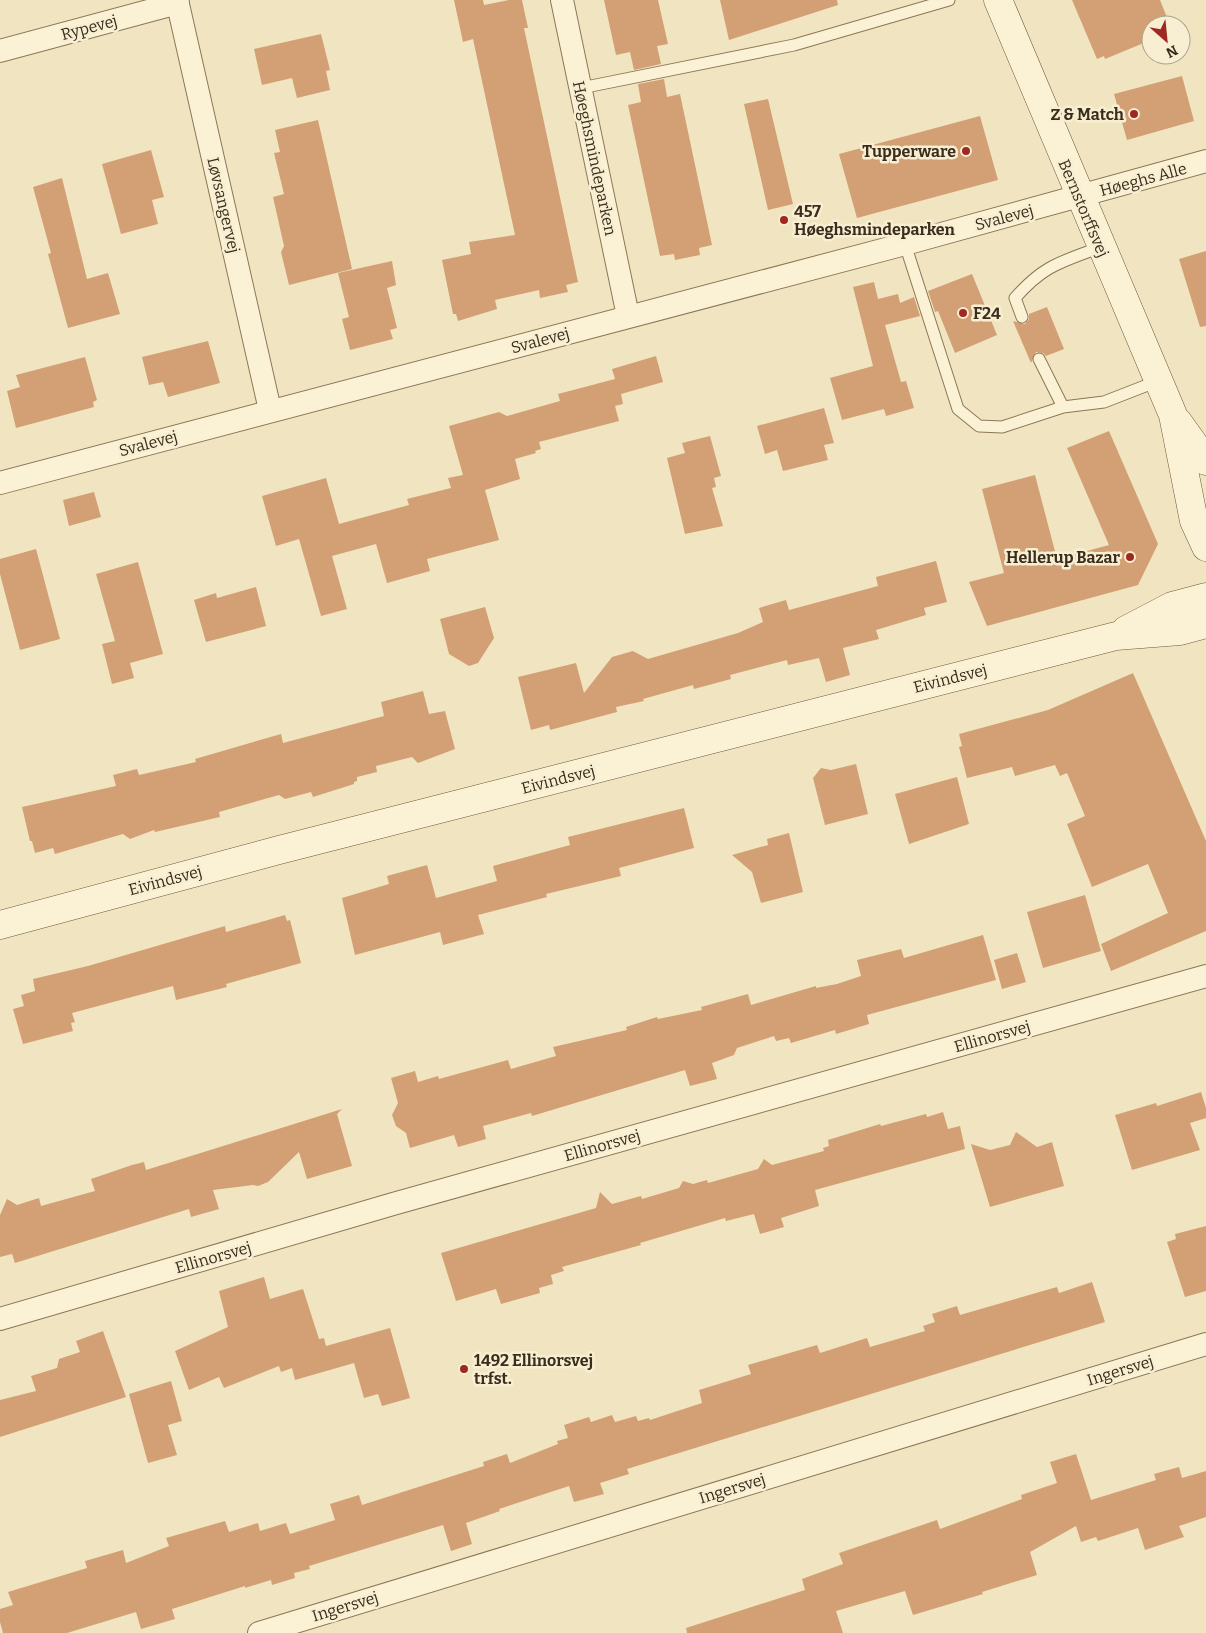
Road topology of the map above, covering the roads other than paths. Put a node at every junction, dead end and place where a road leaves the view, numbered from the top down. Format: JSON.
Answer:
{"nodes":[{"id":1,"x":562,"y":0,"type":"edge"},
{"id":2,"x":948,"y":0,"type":"edge"},
{"id":3,"x":998,"y":0,"type":"edge"},
{"id":4,"x":177,"y":1,"type":"edge"},
{"id":5,"x":0,"y":51,"type":"edge"},
{"id":6,"x":580,"y":88,"type":"junction"},
{"id":7,"x":1206,"y":161,"type":"edge"},
{"id":8,"x":1079,"y":196,"type":"junction"},
{"id":9,"x":905,"y":244,"type":"junction"},
{"id":10,"x":1101,"y":247,"type":"junction"},
{"id":11,"x":628,"y":316,"type":"junction"},
{"id":12,"x":1022,"y":317,"type":"dead end"},
{"id":13,"x":1039,"y":359,"type":"dead end"},
{"id":14,"x":1158,"y":381,"type":"junction"},
{"id":15,"x":1063,"y":407,"type":"junction"},
{"id":16,"x":270,"y":410,"type":"junction"},
{"id":17,"x":1172,"y":415,"type":"junction"},
{"id":18,"x":1206,"y":461,"type":"edge"},
{"id":19,"x":0,"y":483,"type":"edge"},
{"id":20,"x":1206,"y":547,"type":"edge"},
{"id":21,"x":1206,"y":597,"type":"edge"},
{"id":22,"x":1206,"y":624,"type":"edge"},
{"id":23,"x":1116,"y":636,"type":"junction"},
{"id":24,"x":0,"y":925,"type":"edge"},
{"id":25,"x":1206,"y":976,"type":"edge"},
{"id":26,"x":0,"y":1319,"type":"edge"},
{"id":27,"x":1206,"y":1344,"type":"edge"},
{"id":28,"x":259,"y":1633,"type":"edge"}],
"edges":[{"from":1,"to":6,"type":"street","name":"Høeghsmindeparken"},
{"from":2,"to":6,"type":"lane"},
{"from":3,"to":8,"type":"street","name":"Bernstorffsvej"},
{"from":4,"to":5,"type":"street","name":"Rypevej"},
{"from":4,"to":16,"type":"street","name":"Løvsangervej"},
{"from":6,"to":11,"type":"street","name":"Høeghsmindeparken"},
{"from":7,"to":8,"type":"street","name":"Høeghs Alle"},
{"from":8,"to":9,"type":"street","name":"Svalevej"},
{"from":8,"to":10,"type":"street","name":"Bernstorffsvej"},
{"from":9,"to":11,"type":"street","name":"Svalevej"},
{"from":9,"to":15,"type":"lane"},
{"from":10,"to":12,"type":"lane"},
{"from":10,"to":14,"type":"street","name":"Bernstorffsvej"},
{"from":11,"to":16,"type":"street","name":"Svalevej"},
{"from":13,"to":15,"type":"lane"},
{"from":14,"to":15,"type":"lane"},
{"from":14,"to":17,"type":"street","name":"Bernstorffsvej"},
{"from":16,"to":19,"type":"street","name":"Svalevej"},
{"from":17,"to":18,"type":"street","name":"Bernstorffsvej"},
{"from":17,"to":20,"type":"street","name":"Bernstorffsvej"},
{"from":21,"to":23,"type":"street","name":"Eivindsvej"},
{"from":22,"to":23,"type":"street","name":"Eivindsvej"},
{"from":23,"to":24,"type":"street","name":"Eivindsvej"},
{"from":25,"to":26,"type":"street","name":"Ellinorsvej"},
{"from":27,"to":28,"type":"street","name":"Ingersvej"}]}
